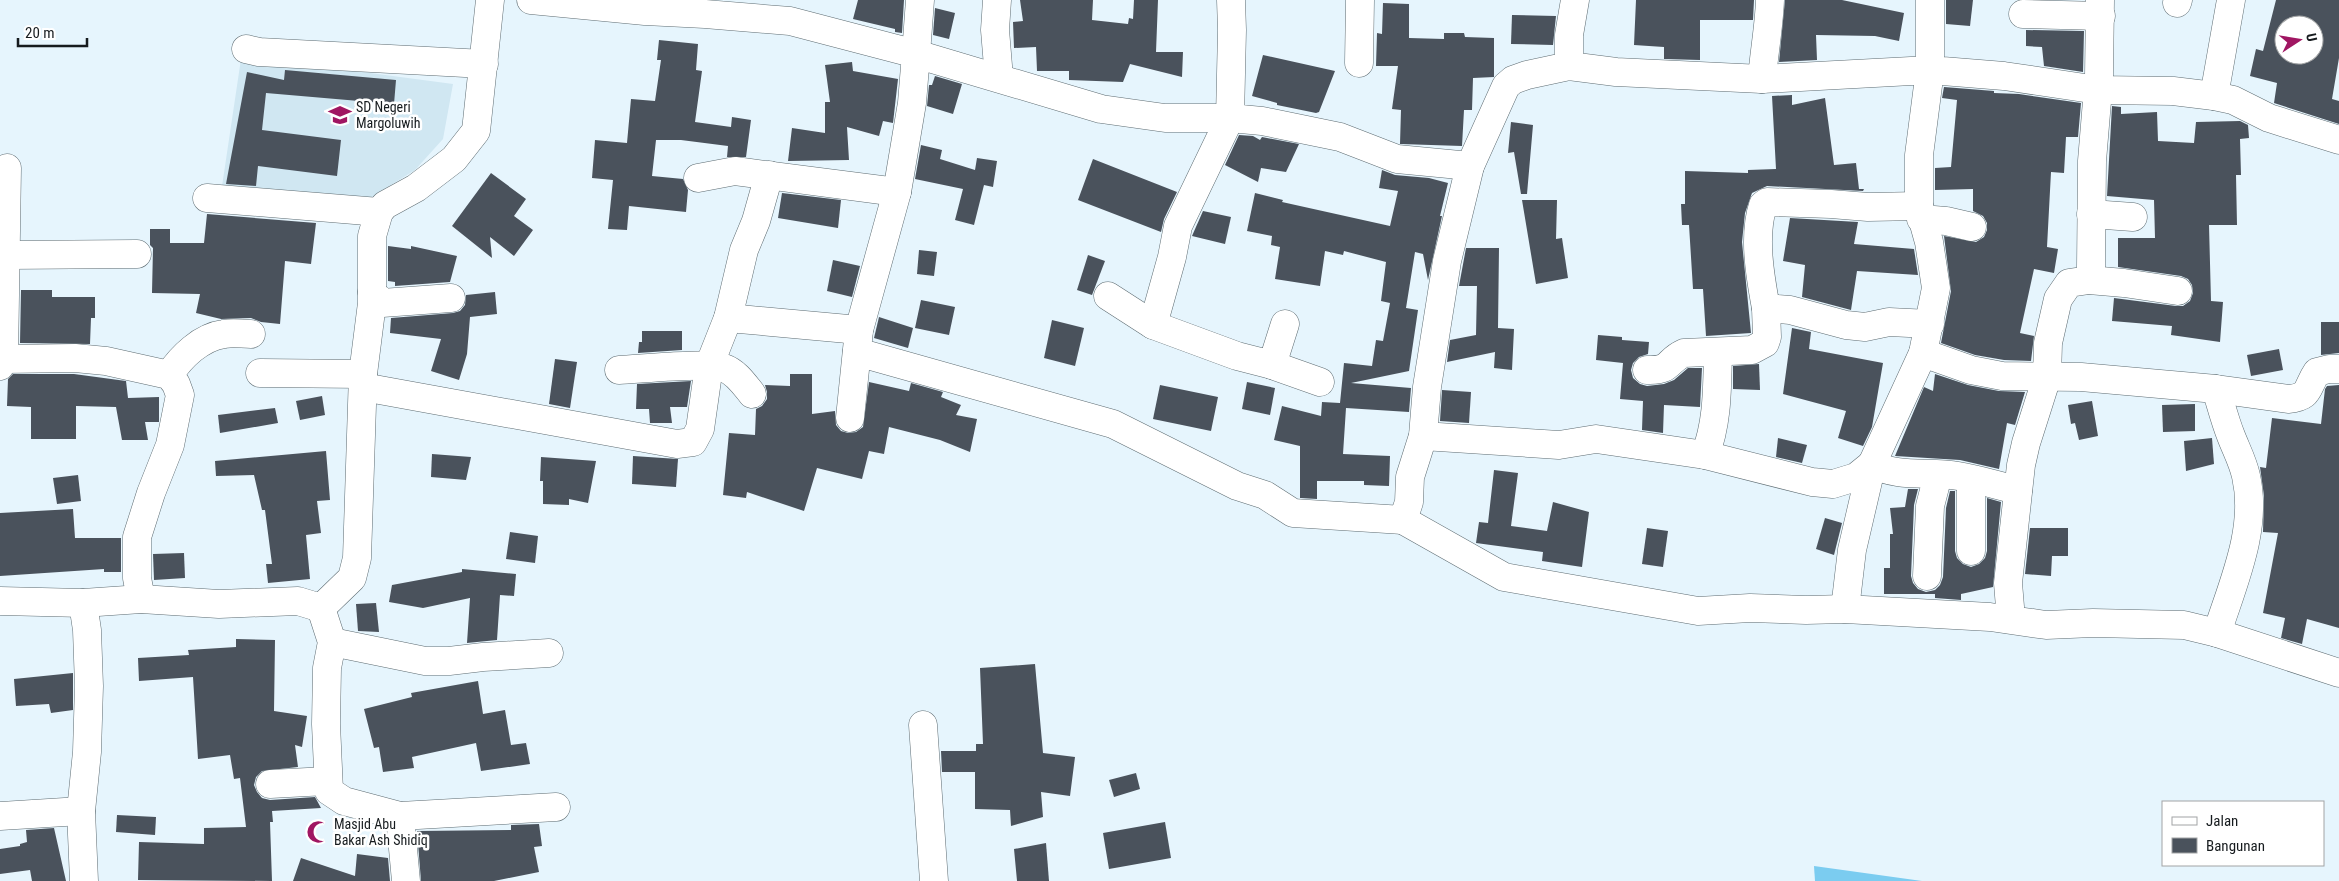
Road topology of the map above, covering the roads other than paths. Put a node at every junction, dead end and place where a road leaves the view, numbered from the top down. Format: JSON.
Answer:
{"nodes":[{"id":1,"x":490,"y":0,"type":"edge"},
{"id":2,"x":532,"y":0,"type":"edge"},
{"id":3,"x":920,"y":0,"type":"edge"},
{"id":4,"x":997,"y":0,"type":"edge"},
{"id":5,"x":1231,"y":0,"type":"edge"},
{"id":6,"x":1360,"y":0,"type":"edge"},
{"id":7,"x":1575,"y":0,"type":"edge"},
{"id":8,"x":1770,"y":0,"type":"edge"},
{"id":9,"x":1930,"y":0,"type":"edge"},
{"id":10,"x":2231,"y":0,"type":"edge"},
{"id":11,"x":720,"y":8,"type":"edge"},
{"id":12,"x":2101,"y":8,"type":"edge"},
{"id":13,"x":2023,"y":14,"type":"dead end"},
{"id":14,"x":246,"y":49,"type":"dead end"},
{"id":15,"x":916,"y":54,"type":"junction"},
{"id":16,"x":1359,"y":63,"type":"dead end"},
{"id":17,"x":484,"y":64,"type":"junction"},
{"id":18,"x":1569,"y":66,"type":"junction"},
{"id":19,"x":1930,"y":70,"type":"junction"},
{"id":20,"x":998,"y":78,"type":"junction"},
{"id":21,"x":1762,"y":80,"type":"junction"},
{"id":22,"x":2098,"y":90,"type":"junction"},
{"id":23,"x":2214,"y":96,"type":"junction"},
{"id":24,"x":1230,"y":118,"type":"junction"},
{"id":25,"x":2339,"y":140,"type":"edge"},
{"id":26,"x":1470,"y":166,"type":"junction"},
{"id":27,"x":7,"y":168,"type":"dead end"},
{"id":28,"x":769,"y":175,"type":"junction"},
{"id":29,"x":698,"y":178,"type":"dead end"},
{"id":30,"x":897,"y":192,"type":"junction"},
{"id":31,"x":207,"y":198,"type":"dead end"},
{"id":32,"x":379,"y":212,"type":"junction"},
{"id":33,"x":1920,"y":212,"type":"junction"},
{"id":34,"x":2091,"y":214,"type":"junction"},
{"id":35,"x":2133,"y":217,"type":"dead end"},
{"id":36,"x":1972,"y":228,"type":"dead end"},
{"id":37,"x":137,"y":254,"type":"dead end"},
{"id":38,"x":6,"y":255,"type":"junction"},
{"id":39,"x":2089,"y":280,"type":"junction"},
{"id":40,"x":2178,"y":291,"type":"dead end"},
{"id":41,"x":372,"y":292,"type":"junction"},
{"id":42,"x":1108,"y":296,"type":"dead end"},
{"id":43,"x":451,"y":298,"type":"dead end"},
{"id":44,"x":1766,"y":308,"type":"junction"},
{"id":45,"x":728,"y":318,"type":"junction"},
{"id":46,"x":1153,"y":324,"type":"junction"},
{"id":47,"x":1284,"y":324,"type":"dead end"},
{"id":48,"x":1930,"y":324,"type":"junction"},
{"id":49,"x":251,"y":334,"type":"dead end"},
{"id":50,"x":858,"y":340,"type":"junction"},
{"id":51,"x":1718,"y":352,"type":"junction"},
{"id":52,"x":1923,"y":354,"type":"junction"},
{"id":53,"x":2,"y":363,"type":"edge"},
{"id":54,"x":1272,"y":365,"type":"junction"},
{"id":55,"x":709,"y":366,"type":"junction"},
{"id":56,"x":2339,"y":369,"type":"edge"},
{"id":57,"x":619,"y":370,"type":"dead end"},
{"id":58,"x":1647,"y":370,"type":"dead end"},
{"id":59,"x":260,"y":373,"type":"dead end"},
{"id":60,"x":169,"y":375,"type":"junction"},
{"id":61,"x":2047,"y":377,"type":"junction"},
{"id":62,"x":363,"y":380,"type":"junction"},
{"id":63,"x":1320,"y":382,"type":"dead end"},
{"id":64,"x":2216,"y":389,"type":"junction"},
{"id":65,"x":752,"y":394,"type":"dead end"},
{"id":66,"x":850,"y":418,"type":"dead end"},
{"id":67,"x":1423,"y":436,"type":"junction"},
{"id":68,"x":1705,"y":455,"type":"junction"},
{"id":69,"x":1872,"y":464,"type":"junction"},
{"id":70,"x":1958,"y":471,"type":"junction"},
{"id":71,"x":2018,"y":490,"type":"junction"},
{"id":72,"x":1403,"y":520,"type":"junction"},
{"id":73,"x":1971,"y":551,"type":"dead end"},
{"id":74,"x":1927,"y":576,"type":"dead end"},
{"id":75,"x":141,"y":600,"type":"junction"},
{"id":76,"x":0,"y":601,"type":"edge"},
{"id":77,"x":83,"y":603,"type":"junction"},
{"id":78,"x":321,"y":608,"type":"junction"},
{"id":79,"x":1846,"y":609,"type":"junction"},
{"id":80,"x":2008,"y":619,"type":"junction"},
{"id":81,"x":2217,"y":633,"type":"junction"},
{"id":82,"x":332,"y":642,"type":"junction"},
{"id":83,"x":549,"y":653,"type":"dead end"},
{"id":84,"x":2339,"y":673,"type":"edge"},
{"id":85,"x":923,"y":725,"type":"dead end"},
{"id":86,"x":327,"y":781,"type":"junction"},
{"id":87,"x":270,"y":784,"type":"dead end"},
{"id":88,"x":556,"y":807,"type":"dead end"},
{"id":89,"x":81,"y":811,"type":"junction"},
{"id":90,"x":0,"y":816,"type":"edge"},
{"id":91,"x":400,"y":816,"type":"junction"},
{"id":92,"x":84,"y":881,"type":"edge"},
{"id":93,"x":406,"y":881,"type":"edge"},
{"id":94,"x":934,"y":881,"type":"edge"}],
"edges":[{"from":1,"to":17,"type":"street"},
{"from":2,"to":11,"type":"street"},
{"from":3,"to":15,"type":"street"},
{"from":4,"to":20,"type":"street"},
{"from":5,"to":24,"type":"street"},
{"from":6,"to":16,"type":"street"},
{"from":7,"to":18,"type":"street"},
{"from":8,"to":21,"type":"street"},
{"from":9,"to":19,"type":"street"},
{"from":10,"to":23,"type":"street"},
{"from":11,"to":15,"type":"street"},
{"from":12,"to":13,"type":"street"},
{"from":12,"to":22,"type":"street"},
{"from":14,"to":17,"type":"street"},
{"from":15,"to":20,"type":"street"},
{"from":15,"to":30,"type":"street"},
{"from":17,"to":32,"type":"street"},
{"from":18,"to":21,"type":"street"},
{"from":18,"to":26,"type":"street"},
{"from":19,"to":21,"type":"street"},
{"from":19,"to":22,"type":"street"},
{"from":19,"to":33,"type":"street"},
{"from":20,"to":24,"type":"street"},
{"from":22,"to":23,"type":"street"},
{"from":22,"to":34,"type":"street"},
{"from":23,"to":25,"type":"street"},
{"from":24,"to":26,"type":"street"},
{"from":24,"to":46,"type":"street"},
{"from":26,"to":67,"type":"street"},
{"from":27,"to":38,"type":"street"},
{"from":28,"to":29,"type":"street"},
{"from":28,"to":30,"type":"street"},
{"from":28,"to":45,"type":"street"},
{"from":30,"to":50,"type":"street"},
{"from":31,"to":32,"type":"street"},
{"from":32,"to":41,"type":"street"},
{"from":33,"to":36,"type":"street"},
{"from":33,"to":44,"type":"street"},
{"from":33,"to":48,"type":"street"},
{"from":34,"to":35,"type":"street"},
{"from":34,"to":39,"type":"street"},
{"from":37,"to":38,"type":"street"},
{"from":38,"to":53,"type":"street"},
{"from":39,"to":40,"type":"street"},
{"from":39,"to":61,"type":"street"},
{"from":41,"to":43,"type":"street"},
{"from":41,"to":62,"type":"street"},
{"from":42,"to":46,"type":"street"},
{"from":44,"to":48,"type":"street"},
{"from":44,"to":51,"type":"street"},
{"from":45,"to":50,"type":"street"},
{"from":45,"to":55,"type":"street"},
{"from":46,"to":54,"type":"street"},
{"from":47,"to":54,"type":"street"},
{"from":48,"to":52,"type":"street"},
{"from":49,"to":60,"type":"street"},
{"from":50,"to":66,"type":"street"},
{"from":50,"to":72,"type":"street"},
{"from":51,"to":58,"type":"street"},
{"from":51,"to":68,"type":"street"},
{"from":52,"to":61,"type":"street"},
{"from":52,"to":69,"type":"street"},
{"from":53,"to":60,"type":"street"},
{"from":54,"to":63,"type":"street"},
{"from":55,"to":57,"type":"street"},
{"from":55,"to":62,"type":"street"},
{"from":55,"to":65,"type":"street"},
{"from":56,"to":64,"type":"street"},
{"from":59,"to":62,"type":"street"},
{"from":60,"to":75,"type":"street"},
{"from":61,"to":64,"type":"street"},
{"from":61,"to":71,"type":"street"},
{"from":62,"to":78,"type":"street"},
{"from":64,"to":81,"type":"street"},
{"from":67,"to":68,"type":"street"},
{"from":67,"to":72,"type":"street"},
{"from":68,"to":69,"type":"street"},
{"from":69,"to":70,"type":"street"},
{"from":69,"to":79,"type":"street"},
{"from":70,"to":71,"type":"street"},
{"from":70,"to":73,"type":"street"},
{"from":70,"to":74,"type":"street"},
{"from":71,"to":80,"type":"street"},
{"from":72,"to":79,"type":"street"},
{"from":75,"to":77,"type":"street"},
{"from":75,"to":78,"type":"street"},
{"from":76,"to":77,"type":"street"},
{"from":77,"to":89,"type":"street"},
{"from":78,"to":82,"type":"street"},
{"from":79,"to":80,"type":"street"},
{"from":80,"to":81,"type":"street"},
{"from":81,"to":84,"type":"street"},
{"from":82,"to":83,"type":"street"},
{"from":82,"to":86,"type":"street"},
{"from":85,"to":94,"type":"street"},
{"from":86,"to":87,"type":"street"},
{"from":86,"to":91,"type":"street"},
{"from":88,"to":91,"type":"street"},
{"from":89,"to":90,"type":"street"},
{"from":89,"to":92,"type":"street"},
{"from":91,"to":93,"type":"street"}]}
